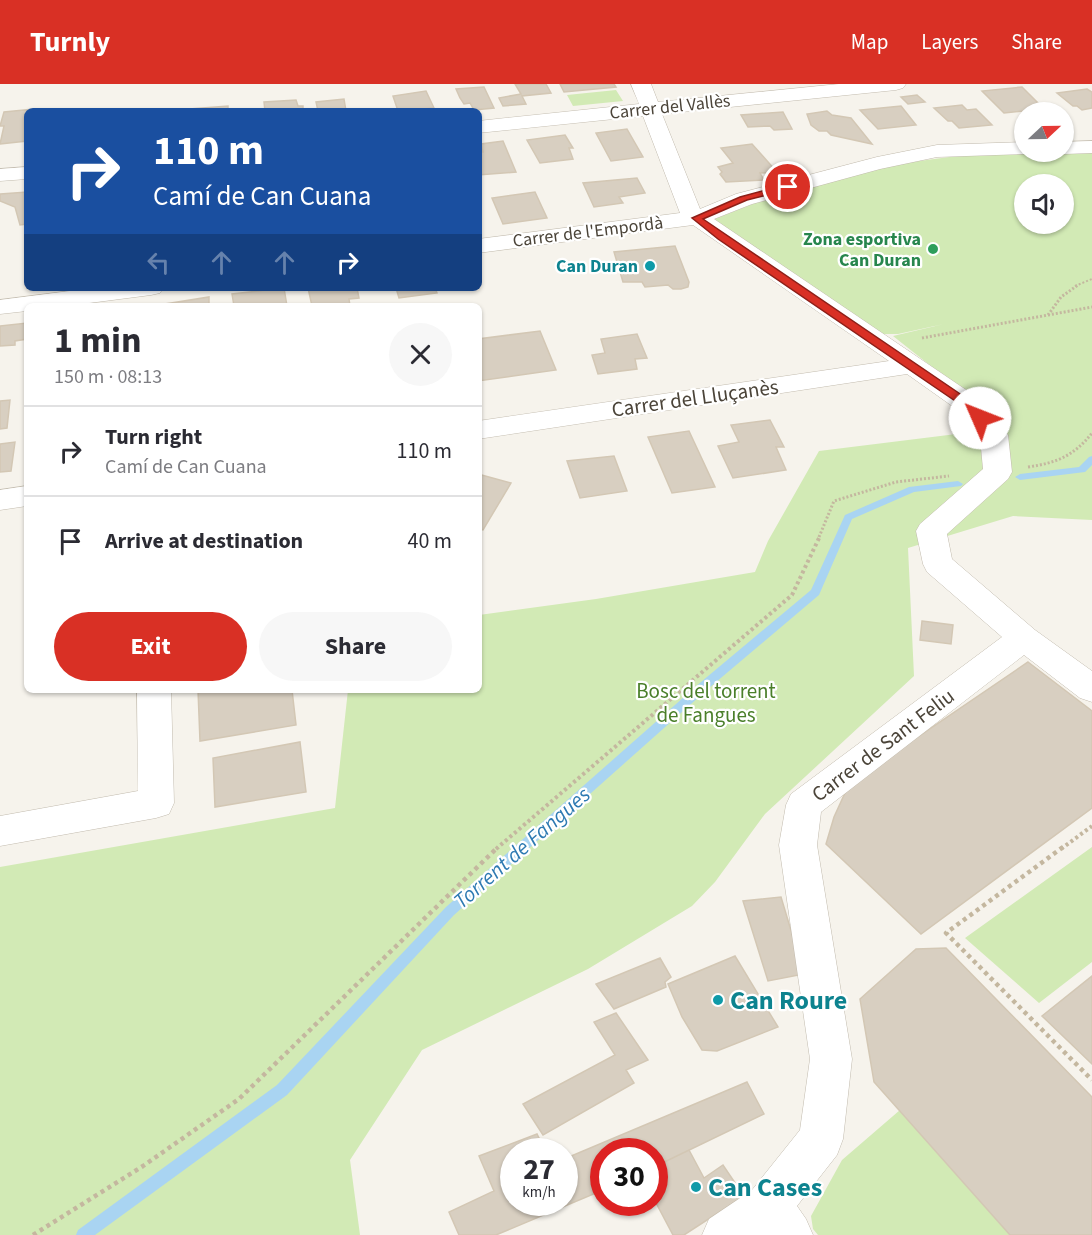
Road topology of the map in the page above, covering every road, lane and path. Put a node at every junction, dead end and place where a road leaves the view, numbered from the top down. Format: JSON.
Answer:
{"nodes":[{"id":1,"x":641,"y":84,"type":"edge"},
{"id":2,"x":896,"y":84,"type":"edge"},
{"id":3,"x":650,"y":109,"type":"junction"},
{"id":4,"x":482,"y":127,"type":"edge"},
{"id":5,"x":1092,"y":147,"type":"edge"},
{"id":6,"x":1014,"y":148,"type":"edge"},
{"id":7,"x":1074,"y":148,"type":"edge"},
{"id":8,"x":24,"y":173,"type":"edge"},
{"id":9,"x":0,"y":176,"type":"edge"},
{"id":10,"x":697,"y":218,"type":"junction"},
{"id":11,"x":482,"y":245,"type":"edge"},
{"id":12,"x":1092,"y":279,"type":"edge"},
{"id":13,"x":127,"y":291,"type":"edge"},
{"id":14,"x":32,"y":303,"type":"edge"},
{"id":15,"x":24,"y":304,"type":"edge"},
{"id":16,"x":0,"y":307,"type":"edge"},
{"id":17,"x":1092,"y":307,"type":"edge"},
{"id":18,"x":1047,"y":316,"type":"junction"},
{"id":19,"x":878,"y":344,"type":"junction"},
{"id":20,"x":911,"y":366,"type":"junction"},
{"id":21,"x":482,"y":429,"type":"edge"},
{"id":22,"x":1092,"y":433,"type":"edge"},
{"id":23,"x":998,"y":472,"type":"junction"},
{"id":24,"x":24,"y":496,"type":"edge"},
{"id":25,"x":0,"y":500,"type":"edge"},
{"id":26,"x":1024,"y":638,"type":"junction"},
{"id":27,"x":1092,"y":689,"type":"edge"},
{"id":28,"x":154,"y":693,"type":"edge"},
{"id":29,"x":1092,"y":826,"type":"edge"},
{"id":30,"x":0,"y":831,"type":"edge"},
{"id":31,"x":1092,"y":1080,"type":"edge"},
{"id":32,"x":779,"y":1220,"type":"edge"},
{"id":33,"x":33,"y":1235,"type":"edge"},
{"id":34,"x":725,"y":1235,"type":"edge"}],
"edges":[{"from":1,"to":3,"type":"street"},
{"from":2,"to":3,"type":"street","name":"Carrer del Vallès"},
{"from":3,"to":4,"type":"street","name":"Carrer del Vallès"},
{"from":3,"to":10,"type":"street"},
{"from":5,"to":7,"type":"street"},
{"from":6,"to":10,"type":"street","name":"Carrer de l'Empordà"},
{"from":8,"to":9,"type":"street"},
{"from":10,"to":11,"type":"street","name":"Carrer de l'Empordà"},
{"from":10,"to":19,"type":"street"},
{"from":12,"to":18,"type":"path"},
{"from":13,"to":14,"type":"street"},
{"from":15,"to":16,"type":"street"},
{"from":17,"to":18,"type":"path"},
{"from":18,"to":19,"type":"path"},
{"from":19,"to":20,"type":"street"},
{"from":20,"to":21,"type":"street","name":"Carrer del Lluçanès"},
{"from":20,"to":23,"type":"street"},
{"from":22,"to":23,"type":"path"},
{"from":23,"to":26,"type":"street"},
{"from":23,"to":33,"type":"path"},
{"from":24,"to":25,"type":"street"},
{"from":26,"to":27,"type":"street"},
{"from":26,"to":32,"type":"street","name":"Carrer de Sant Feliu"},
{"from":28,"to":30,"type":"street"},
{"from":29,"to":31,"type":"path"},
{"from":32,"to":34,"type":"street","name":"Carrer de Sant Feliu"}]}
